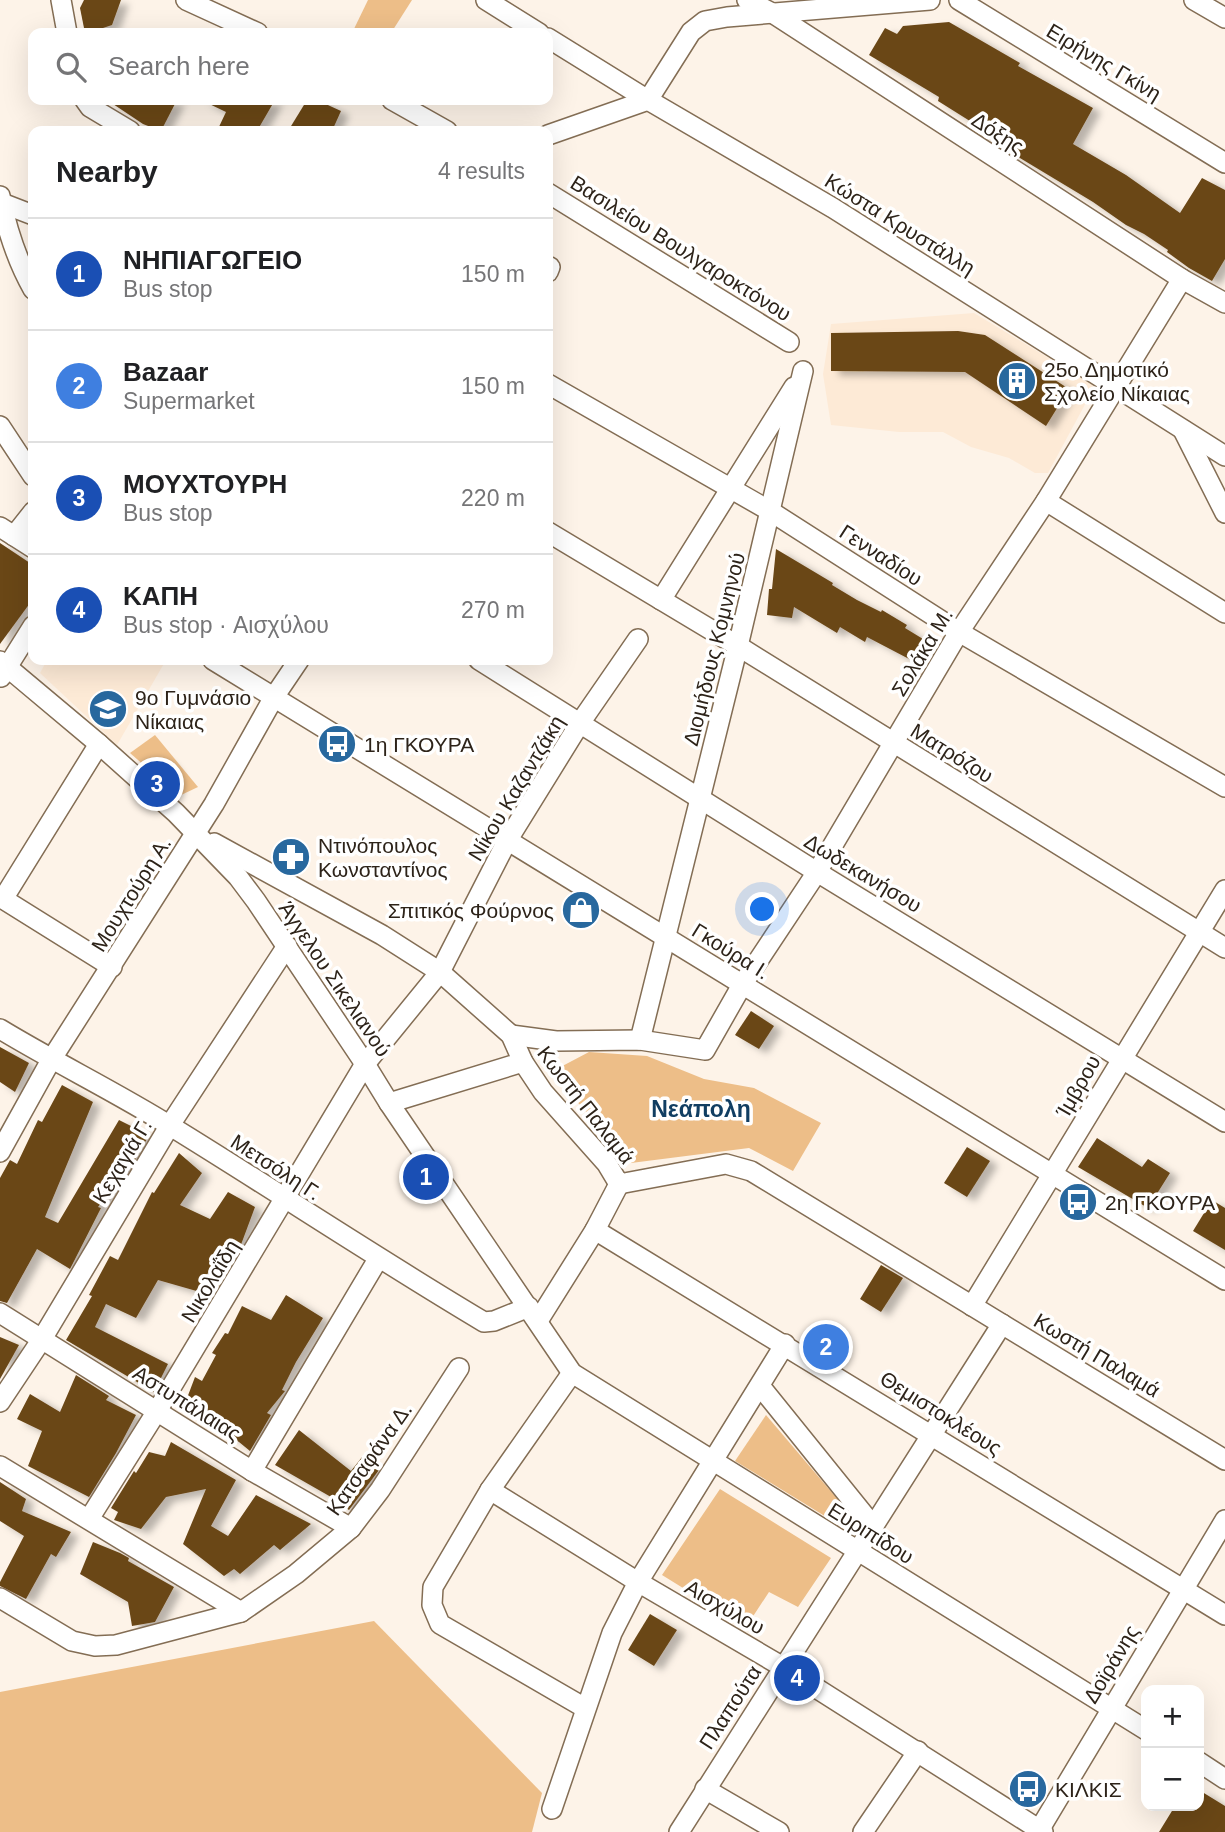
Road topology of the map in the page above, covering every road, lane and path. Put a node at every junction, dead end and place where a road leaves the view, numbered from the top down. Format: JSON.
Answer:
{"nodes":[{"id":1,"x":61,"y":0,"type":"edge"},
{"id":2,"x":186,"y":0,"type":"edge"},
{"id":3,"x":485,"y":0,"type":"edge"},
{"id":4,"x":747,"y":0,"type":"edge"},
{"id":5,"x":930,"y":0,"type":"edge"},
{"id":6,"x":959,"y":0,"type":"edge"},
{"id":7,"x":1194,"y":0,"type":"edge"},
{"id":8,"x":774,"y":14,"type":"junction"},
{"id":9,"x":1225,"y":18,"type":"edge"},
{"id":10,"x":66,"y":28,"type":"edge"},
{"id":11,"x":247,"y":28,"type":"edge"},
{"id":12,"x":531,"y":28,"type":"edge"},
{"id":13,"x":553,"y":41,"type":"edge"},
{"id":14,"x":648,"y":100,"type":"junction"},
{"id":15,"x":89,"y":105,"type":"edge"},
{"id":16,"x":401,"y":105,"type":"edge"},
{"id":17,"x":122,"y":126,"type":"edge"},
{"id":18,"x":438,"y":126,"type":"edge"},
{"id":19,"x":553,"y":133,"type":"edge"},
{"id":20,"x":1225,"y":163,"type":"edge"},
{"id":21,"x":553,"y":196,"type":"edge"},
{"id":22,"x":1,"y":199,"type":"edge"},
{"id":23,"x":28,"y":212,"type":"edge"},
{"id":24,"x":1182,"y":279,"type":"junction"},
{"id":25,"x":28,"y":280,"type":"edge"},
{"id":26,"x":1225,"y":303,"type":"edge"},
{"id":27,"x":789,"y":342,"type":"dead end"},
{"id":28,"x":1118,"y":386,"type":"junction"},
{"id":29,"x":553,"y":387,"type":"edge"},
{"id":30,"x":0,"y":426,"type":"edge"},
{"id":31,"x":1182,"y":428,"type":"junction"},
{"id":32,"x":1225,"y":456,"type":"edge"},
{"id":33,"x":28,"y":468,"type":"edge"},
{"id":34,"x":730,"y":489,"type":"junction"},
{"id":35,"x":1046,"y":501,"type":"junction"},
{"id":36,"x":770,"y":511,"type":"junction"},
{"id":37,"x":1225,"y":513,"type":"edge"},
{"id":38,"x":28,"y":516,"type":"edge"},
{"id":39,"x":7,"y":531,"type":"edge"},
{"id":40,"x":553,"y":535,"type":"edge"},
{"id":41,"x":28,"y":545,"type":"edge"},
{"id":42,"x":661,"y":600,"type":"junction"},
{"id":43,"x":1225,"y":613,"type":"edge"},
{"id":44,"x":959,"y":632,"type":"junction"},
{"id":45,"x":28,"y":633,"type":"edge"},
{"id":46,"x":638,"y":639,"type":"dead end"},
{"id":47,"x":738,"y":646,"type":"junction"},
{"id":48,"x":221,"y":665,"type":"edge"},
{"id":49,"x":296,"y":665,"type":"edge"},
{"id":50,"x":487,"y":665,"type":"edge"},
{"id":51,"x":2,"y":669,"type":"edge"},
{"id":52,"x":274,"y":697,"type":"junction"},
{"id":53,"x":580,"y":723,"type":"junction"},
{"id":54,"x":99,"y":744,"type":"junction"},
{"id":55,"x":893,"y":744,"type":"junction"},
{"id":56,"x":1225,"y":787,"type":"edge"},
{"id":57,"x":700,"y":799,"type":"junction"},
{"id":58,"x":196,"y":832,"type":"junction"},
{"id":59,"x":507,"y":841,"type":"junction"},
{"id":60,"x":817,"y":872,"type":"junction"},
{"id":61,"x":1225,"y":890,"type":"edge"},
{"id":62,"x":1,"y":898,"type":"edge"},
{"id":63,"x":1199,"y":931,"type":"junction"},
{"id":64,"x":666,"y":938,"type":"junction"},
{"id":65,"x":287,"y":946,"type":"junction"},
{"id":66,"x":1225,"y":948,"type":"edge"},
{"id":67,"x":112,"y":967,"type":"junction"},
{"id":68,"x":440,"y":972,"type":"junction"},
{"id":69,"x":743,"y":985,"type":"junction"},
{"id":70,"x":0,"y":1029,"type":"edge"},
{"id":71,"x":511,"y":1035,"type":"junction"},
{"id":72,"x":640,"y":1040,"type":"junction"},
{"id":73,"x":1122,"y":1057,"type":"junction"},
{"id":74,"x":51,"y":1060,"type":"junction"},
{"id":75,"x":523,"y":1062,"type":"junction"},
{"id":76,"x":365,"y":1063,"type":"junction"},
{"id":77,"x":389,"y":1103,"type":"junction"},
{"id":78,"x":1225,"y":1122,"type":"edge"},
{"id":79,"x":170,"y":1125,"type":"junction"},
{"id":80,"x":0,"y":1152,"type":"edge"},
{"id":81,"x":1053,"y":1174,"type":"junction"},
{"id":82,"x":619,"y":1184,"type":"junction"},
{"id":83,"x":285,"y":1200,"type":"junction"},
{"id":84,"x":595,"y":1230,"type":"junction"},
{"id":85,"x":377,"y":1259,"type":"junction"},
{"id":86,"x":1225,"y":1280,"type":"edge"},
{"id":87,"x":972,"y":1306,"type":"junction"},
{"id":88,"x":0,"y":1313,"type":"edge"},
{"id":89,"x":533,"y":1314,"type":"junction"},
{"id":90,"x":1002,"y":1324,"type":"junction"},
{"id":91,"x":42,"y":1339,"type":"junction"},
{"id":92,"x":785,"y":1344,"type":"junction"},
{"id":93,"x":459,"y":1368,"type":"dead end"},
{"id":94,"x":572,"y":1373,"type":"junction"},
{"id":95,"x":760,"y":1386,"type":"junction"},
{"id":96,"x":0,"y":1402,"type":"edge"},
{"id":97,"x":158,"y":1411,"type":"junction"},
{"id":98,"x":932,"y":1434,"type":"junction"},
{"id":99,"x":1225,"y":1460,"type":"edge"},
{"id":100,"x":714,"y":1463,"type":"junction"},
{"id":101,"x":0,"y":1466,"type":"edge"},
{"id":102,"x":252,"y":1471,"type":"junction"},
{"id":103,"x":489,"y":1490,"type":"junction"},
{"id":104,"x":89,"y":1519,"type":"junction"},
{"id":105,"x":1225,"y":1520,"type":"edge"},
{"id":106,"x":873,"y":1526,"type":"junction"},
{"id":107,"x":351,"y":1528,"type":"junction"},
{"id":108,"x":857,"y":1551,"type":"junction"},
{"id":109,"x":638,"y":1582,"type":"junction"},
{"id":110,"x":1183,"y":1589,"type":"junction"},
{"id":111,"x":0,"y":1598,"type":"edge"},
{"id":112,"x":241,"y":1612,"type":"junction"},
{"id":113,"x":1225,"y":1615,"type":"edge"},
{"id":114,"x":783,"y":1667,"type":"junction"},
{"id":115,"x":585,"y":1708,"type":"junction"},
{"id":116,"x":1110,"y":1708,"type":"junction"},
{"id":117,"x":1141,"y":1727,"type":"edge"},
{"id":118,"x":918,"y":1751,"type":"junction"},
{"id":119,"x":1204,"y":1765,"type":"edge"},
{"id":120,"x":1225,"y":1779,"type":"edge"},
{"id":121,"x":705,"y":1789,"type":"junction"},
{"id":122,"x":552,"y":1809,"type":"dead end"},
{"id":123,"x":1040,"y":1831,"type":"edge"},
{"id":124,"x":679,"y":1832,"type":"edge"},
{"id":125,"x":779,"y":1832,"type":"edge"},
{"id":126,"x":863,"y":1832,"type":"edge"}],
"edges":[{"from":1,"to":10,"type":"street"},
{"from":2,"to":11,"type":"street"},
{"from":3,"to":12,"type":"street"},
{"from":4,"to":8,"type":"street","name":"Δόξης"},
{"from":5,"to":8,"type":"street"},
{"from":6,"to":20,"type":"street","name":"Ειρήνης Γκίνη"},
{"from":7,"to":9,"type":"street"},
{"from":8,"to":14,"type":"street"},
{"from":8,"to":24,"type":"street","name":"Δόξης"},
{"from":13,"to":14,"type":"street","name":"Κώστα Κρυστάλλη"},
{"from":14,"to":19,"type":"street"},
{"from":14,"to":28,"type":"street","name":"Κώστα Κρυστάλλη"},
{"from":15,"to":17,"type":"street"},
{"from":16,"to":18,"type":"street"},
{"from":21,"to":27,"type":"street","name":"Βασιλείου Βουλγαροκτόνου"},
{"from":22,"to":23,"type":"street"},
{"from":22,"to":25,"type":"street"},
{"from":24,"to":26,"type":"street","name":"Δόξης"},
{"from":24,"to":28,"type":"street","name":"Σολάκα Μ."},
{"from":28,"to":31,"type":"street","name":"Κώστα Κρυστάλλη"},
{"from":28,"to":35,"type":"street","name":"Σολάκα Μ."},
{"from":29,"to":34,"type":"street","name":"Γενναδίου"},
{"from":30,"to":33,"type":"street"},
{"from":31,"to":32,"type":"street","name":"Κώστα Κρυστάλλη"},
{"from":31,"to":37,"type":"street"},
{"from":34,"to":36,"type":"street","name":"Γενναδίου"},
{"from":34,"to":36,"type":"street","name":"Διομήδους Κομνηνού"},
{"from":34,"to":42,"type":"street"},
{"from":35,"to":43,"type":"street"},
{"from":35,"to":44,"type":"street","name":"Σολάκα Μ."},
{"from":36,"to":44,"type":"street","name":"Γενναδίου"},
{"from":36,"to":47,"type":"street","name":"Διομήδους Κομνηνού"},
{"from":38,"to":39,"type":"street"},
{"from":39,"to":41,"type":"street"},
{"from":40,"to":42,"type":"street","name":"Ματρόζου"},
{"from":42,"to":47,"type":"street","name":"Ματρόζου"},
{"from":44,"to":55,"type":"street","name":"Σολάκα Μ."},
{"from":44,"to":56,"type":"street","name":"Γενναδίου"},
{"from":45,"to":51,"type":"street"},
{"from":46,"to":53,"type":"street","name":"Νίκου Καζαντζάκη"},
{"from":47,"to":55,"type":"street","name":"Ματρόζου"},
{"from":47,"to":57,"type":"street","name":"Διομήδους Κομνηνού"},
{"from":48,"to":52,"type":"street","name":"Γκούρα Ι."},
{"from":49,"to":52,"type":"street","name":"Μουχτούρη Α."},
{"from":50,"to":53,"type":"street","name":"Δωδεκανήσου"},
{"from":51,"to":54,"type":"street","name":"Άγγελου Σικελιανού"},
{"from":52,"to":58,"type":"street","name":"Μουχτούρη Α."},
{"from":52,"to":59,"type":"street","name":"Γκούρα Ι."},
{"from":53,"to":57,"type":"street","name":"Δωδεκανήσου"},
{"from":53,"to":59,"type":"street","name":"Νίκου Καζαντζάκη"},
{"from":54,"to":58,"type":"street","name":"Άγγελου Σικελιανού"},
{"from":54,"to":62,"type":"street"},
{"from":55,"to":60,"type":"street","name":"Σολάκα Μ."},
{"from":55,"to":63,"type":"street","name":"Ματρόζου"},
{"from":57,"to":60,"type":"street","name":"Δωδεκανήσου"},
{"from":57,"to":64,"type":"street","name":"Διομήδους Κομνηνού"},
{"from":58,"to":65,"type":"street","name":"Άγγελου Σικελιανού"},
{"from":58,"to":67,"type":"street","name":"Μουχτούρη Α."},
{"from":58,"to":68,"type":"street","name":"Κωστή Παλαμά"},
{"from":59,"to":64,"type":"street","name":"Γκούρα Ι."},
{"from":59,"to":68,"type":"street","name":"Νίκου Καζαντζάκη"},
{"from":60,"to":69,"type":"street","name":"Σολάκα Μ."},
{"from":60,"to":73,"type":"street","name":"Δωδεκανήσου"},
{"from":61,"to":63,"type":"street","name":"Ίμβρου"},
{"from":62,"to":67,"type":"street"},
{"from":63,"to":66,"type":"street","name":"Ματρόζου"},
{"from":63,"to":73,"type":"street","name":"Ίμβρου"},
{"from":64,"to":69,"type":"street","name":"Γκούρα Ι."},
{"from":64,"to":72,"type":"street","name":"Διομήδους Κομνηνού"},
{"from":65,"to":76,"type":"street","name":"Άγγελου Σικελιανού"},
{"from":65,"to":79,"type":"street","name":"Κεχαγιά Γ."},
{"from":67,"to":74,"type":"street","name":"Μουχτούρη Α."},
{"from":68,"to":71,"type":"street","name":"Κωστή Παλαμά"},
{"from":68,"to":76,"type":"street","name":"Νίκου Καζαντζάκη"},
{"from":69,"to":72,"type":"street","name":"Σολάκα Μ."},
{"from":69,"to":81,"type":"street","name":"Γκούρα Ι."},
{"from":70,"to":74,"type":"street","name":"Μετσόλη Γ."},
{"from":71,"to":72,"type":"street"},
{"from":71,"to":75,"type":"street","name":"Κωστή Παλαμά"},
{"from":73,"to":78,"type":"street","name":"Δωδεκανήσου"},
{"from":73,"to":81,"type":"street","name":"Ίμβρου"},
{"from":74,"to":79,"type":"street","name":"Μετσόλη Γ."},
{"from":74,"to":80,"type":"street","name":"Μουχτούρη Α."},
{"from":75,"to":77,"type":"street"},
{"from":75,"to":82,"type":"street","name":"Κωστή Παλαμά"},
{"from":76,"to":77,"type":"street","name":"Άγγελου Σικελιανού"},
{"from":76,"to":83,"type":"street","name":"Νικολαΐδη"},
{"from":77,"to":89,"type":"street","name":"Άγγελου Σικελιανού"},
{"from":79,"to":83,"type":"street","name":"Μετσόλη Γ."},
{"from":79,"to":91,"type":"street","name":"Κεχαγιά Γ."},
{"from":81,"to":86,"type":"street","name":"Γκούρα Ι."},
{"from":81,"to":87,"type":"street","name":"Ίμβρου"},
{"from":82,"to":84,"type":"street"},
{"from":82,"to":87,"type":"street","name":"Κωστή Παλαμά"},
{"from":83,"to":85,"type":"street","name":"Μετσόλη Γ."},
{"from":83,"to":97,"type":"street","name":"Νικολαΐδη"},
{"from":84,"to":89,"type":"street"},
{"from":84,"to":92,"type":"street","name":"Θεμιστοκλέους"},
{"from":85,"to":89,"type":"street","name":"Μετσόλη Γ."},
{"from":85,"to":102,"type":"street"},
{"from":87,"to":90,"type":"street","name":"Κωστή Παλαμά"},
{"from":88,"to":91,"type":"street","name":"Αστυπάλαιας"},
{"from":89,"to":94,"type":"street","name":"Άγγελου Σικελιανού"},
{"from":90,"to":98,"type":"street","name":"Πλαπούτα"},
{"from":90,"to":99,"type":"street","name":"Κωστή Παλαμά"},
{"from":91,"to":96,"type":"street","name":"Κεχαγιά Γ."},
{"from":91,"to":97,"type":"street","name":"Αστυπάλαιας"},
{"from":92,"to":95,"type":"street"},
{"from":92,"to":98,"type":"street","name":"Θεμιστοκλέους"},
{"from":93,"to":107,"type":"street","name":"Κατσαφάνα Δ."},
{"from":94,"to":100,"type":"street","name":"Ευριπίδου"},
{"from":94,"to":103,"type":"street"},
{"from":95,"to":100,"type":"street"},
{"from":95,"to":106,"type":"street"},
{"from":97,"to":102,"type":"street","name":"Αστυπάλαιας"},
{"from":97,"to":104,"type":"street","name":"Νικολαΐδη"},
{"from":98,"to":106,"type":"street","name":"Πλαπούτα"},
{"from":98,"to":110,"type":"street","name":"Θεμιστοκλέους"},
{"from":100,"to":108,"type":"street","name":"Ευριπίδου"},
{"from":100,"to":109,"type":"street"},
{"from":101,"to":104,"type":"street"},
{"from":102,"to":107,"type":"street","name":"Αστυπάλαιας"},
{"from":103,"to":109,"type":"street","name":"Αισχύλου"},
{"from":103,"to":115,"type":"street"},
{"from":104,"to":112,"type":"street"},
{"from":105,"to":110,"type":"street","name":"Δοϊράνης"},
{"from":106,"to":108,"type":"street","name":"Πλαπούτα"},
{"from":107,"to":112,"type":"street","name":"Κατσαφάνα Δ."},
{"from":108,"to":114,"type":"street","name":"Πλαπούτα"},
{"from":108,"to":116,"type":"street","name":"Ευριπίδου"},
{"from":109,"to":114,"type":"street","name":"Αισχύλου"},
{"from":109,"to":115,"type":"street"},
{"from":110,"to":113,"type":"street","name":"Θεμιστοκλέους"},
{"from":110,"to":116,"type":"street","name":"Δοϊράνης"},
{"from":111,"to":112,"type":"street","name":"Κατσαφάνα Δ."},
{"from":114,"to":118,"type":"street","name":"Αισχύλου"},
{"from":114,"to":121,"type":"street","name":"Πλαπούτα"},
{"from":115,"to":122,"type":"street"},
{"from":116,"to":117,"type":"street","name":"Ευριπίδου"},
{"from":116,"to":123,"type":"street","name":"Δοϊράνης"},
{"from":118,"to":123,"type":"street","name":"Αισχύλου"},
{"from":118,"to":126,"type":"street"},
{"from":119,"to":120,"type":"street"},
{"from":121,"to":124,"type":"street","name":"Πλαπούτα"},
{"from":121,"to":125,"type":"street"}]}
